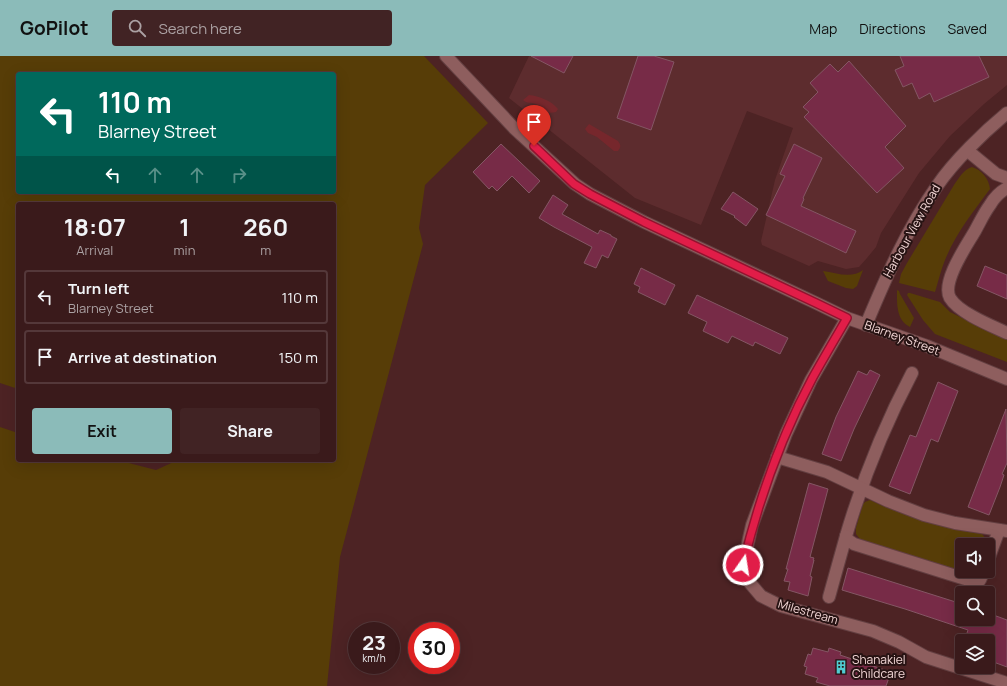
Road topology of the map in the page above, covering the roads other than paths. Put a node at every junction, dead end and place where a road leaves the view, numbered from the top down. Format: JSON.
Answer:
{"nodes":[{"id":1,"x":446,"y":56,"type":"edge"},
{"id":2,"x":1007,"y":113,"type":"edge"},
{"id":3,"x":968,"y":151,"type":"junction"},
{"id":4,"x":1007,"y":178,"type":"edge"},
{"id":5,"x":1007,"y":188,"type":"edge"},
{"id":6,"x":847,"y":318,"type":"junction"},
{"id":7,"x":866,"y":325,"type":"junction"},
{"id":8,"x":1007,"y":333,"type":"edge"},
{"id":9,"x":912,"y":373,"type":"dead end"},
{"id":10,"x":1007,"y":379,"type":"edge"},
{"id":11,"x":777,"y":457,"type":"junction"},
{"id":12,"x":860,"y":488,"type":"junction"},
{"id":13,"x":1003,"y":530,"type":"edge"},
{"id":14,"x":846,"y":536,"type":"junction"},
{"id":15,"x":995,"y":546,"type":"edge"},
{"id":16,"x":955,"y":576,"type":"edge"},
{"id":17,"x":962,"y":578,"type":"edge"},
{"id":18,"x":981,"y":578,"type":"edge"},
{"id":19,"x":829,"y":598,"type":"dead end"},
{"id":20,"x":1007,"y":682,"type":"edge"}],
"edges":[{"from":1,"to":6,"type":"street","name":"Blarney Street"},
{"from":2,"to":3,"type":"street","name":"Harbour View Road"},
{"from":3,"to":4,"type":"street"},
{"from":3,"to":7,"type":"street","name":"Harbour View Road"},
{"from":5,"to":8,"type":"street"},
{"from":6,"to":7,"type":"street","name":"Blarney Street"},
{"from":6,"to":11,"type":"street","name":"Milestream"},
{"from":7,"to":10,"type":"street","name":"Blarney Street"},
{"from":9,"to":12,"type":"street"},
{"from":11,"to":12,"type":"street"},
{"from":11,"to":20,"type":"street","name":"Milestream"},
{"from":12,"to":13,"type":"street"},
{"from":12,"to":14,"type":"street"},
{"from":13,"to":15,"type":"street"},
{"from":14,"to":16,"type":"street"},
{"from":14,"to":19,"type":"street"},
{"from":17,"to":18,"type":"street"}]}
